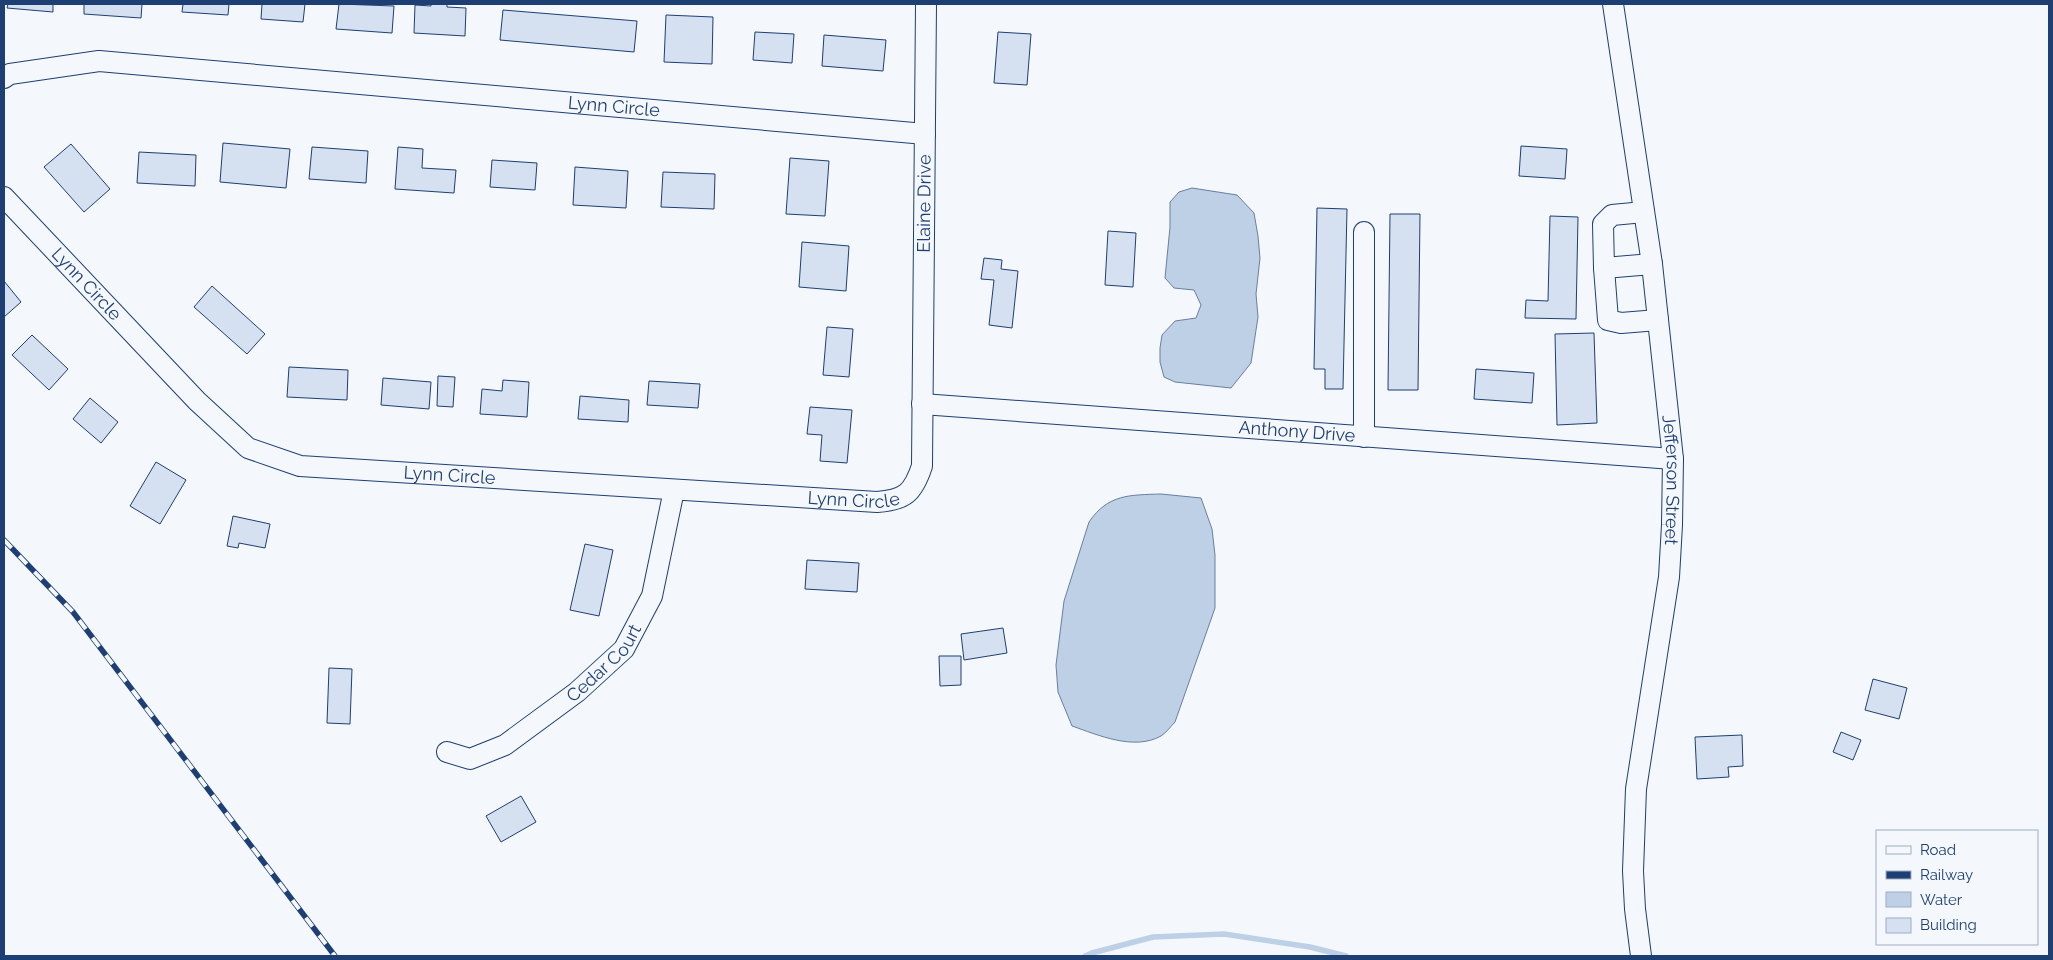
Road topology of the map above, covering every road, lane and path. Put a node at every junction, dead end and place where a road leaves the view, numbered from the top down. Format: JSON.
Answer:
{"nodes":[{"id":1,"x":926,"y":4,"type":"edge"},
{"id":2,"x":1613,"y":4,"type":"edge"},
{"id":3,"x":4,"y":78,"type":"edge"},
{"id":4,"x":925,"y":134,"type":"junction"},
{"id":5,"x":4,"y":197,"type":"edge"},
{"id":6,"x":1644,"y":212,"type":"junction"},
{"id":7,"x":1364,"y":232,"type":"dead end"},
{"id":8,"x":1652,"y":264,"type":"junction"},
{"id":9,"x":1604,"y":268,"type":"junction"},
{"id":10,"x":1658,"y":320,"type":"junction"},
{"id":11,"x":922,"y":404,"type":"junction"},
{"id":12,"x":1364,"y":437,"type":"junction"},
{"id":13,"x":1673,"y":459,"type":"junction"},
{"id":14,"x":674,"y":490,"type":"junction"},
{"id":15,"x":447,"y":752,"type":"dead end"},
{"id":16,"x":1641,"y":956,"type":"edge"}],
"edges":[{"from":1,"to":4,"type":"street","name":"Elaine Drive"},
{"from":2,"to":6,"type":"street","name":"Jefferson Street"},
{"from":3,"to":4,"type":"street","name":"Lynn Circle"},
{"from":4,"to":11,"type":"street","name":"Elaine Drive"},
{"from":5,"to":14,"type":"street","name":"Lynn Circle"},
{"from":6,"to":8,"type":"street","name":"Jefferson Street"},
{"from":6,"to":9,"type":"street"},
{"from":7,"to":12,"type":"street"},
{"from":8,"to":9,"type":"street"},
{"from":8,"to":10,"type":"street","name":"Jefferson Street"},
{"from":9,"to":10,"type":"street"},
{"from":10,"to":13,"type":"street","name":"Jefferson Street"},
{"from":11,"to":12,"type":"street","name":"Anthony Drive"},
{"from":11,"to":14,"type":"street","name":"Lynn Circle"},
{"from":12,"to":13,"type":"street","name":"Anthony Drive"},
{"from":13,"to":16,"type":"street","name":"Jefferson Street"},
{"from":14,"to":15,"type":"street","name":"Cedar Court"}]}
